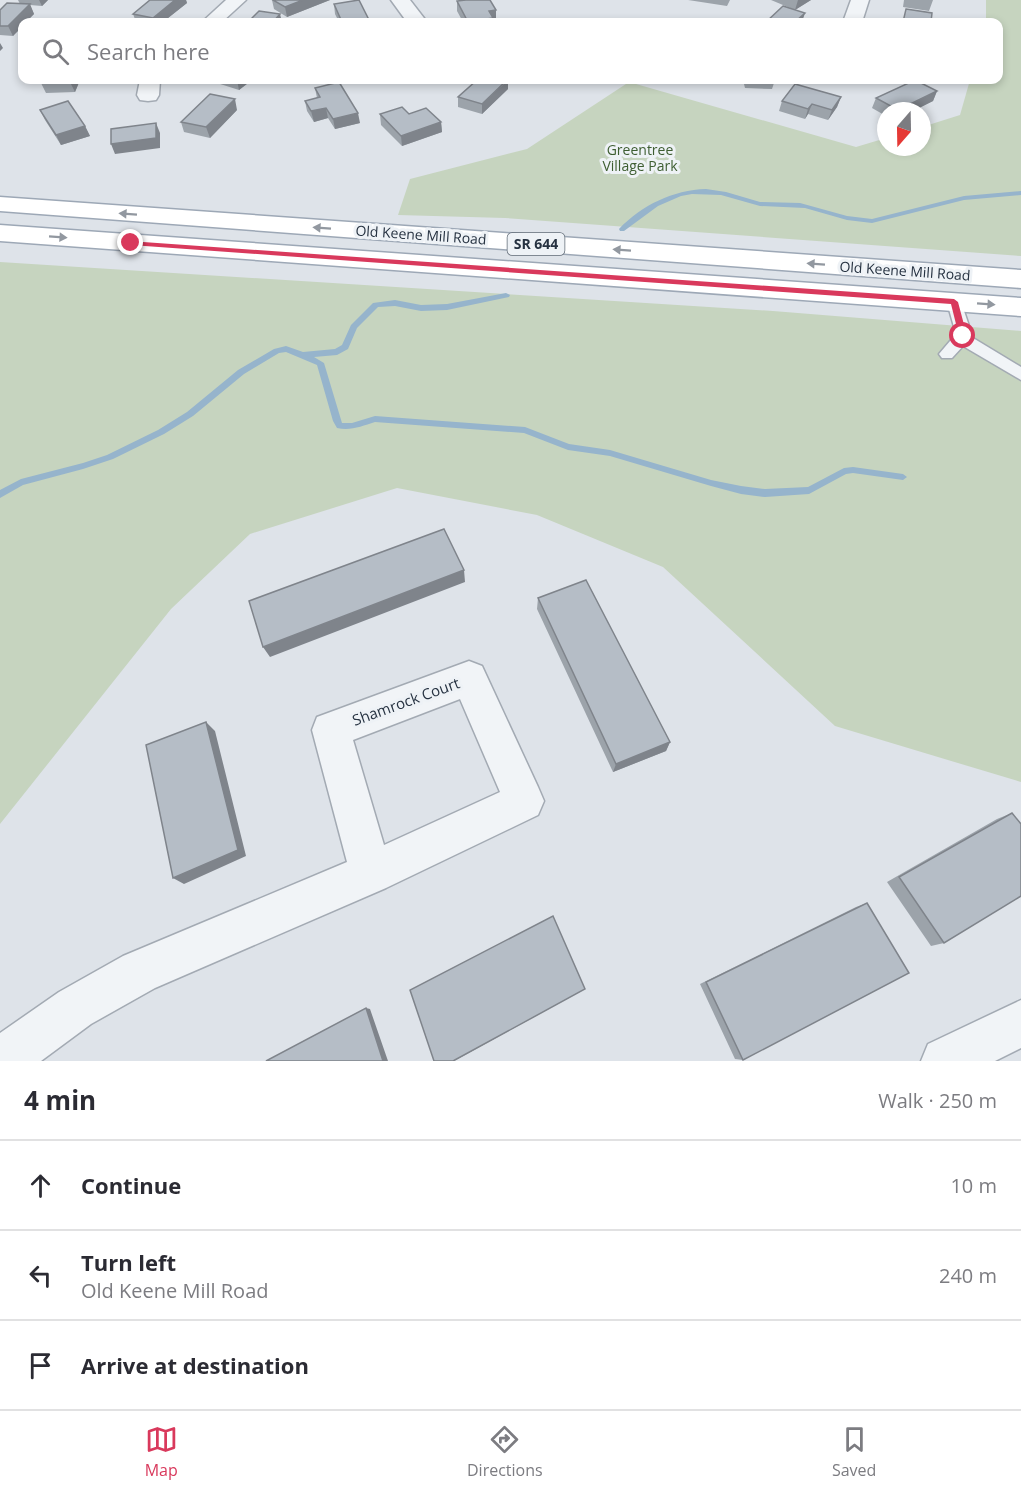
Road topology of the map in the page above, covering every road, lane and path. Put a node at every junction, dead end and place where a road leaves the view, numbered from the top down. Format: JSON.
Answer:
{"nodes":[{"id":1,"x":237,"y":0,"type":"edge"},
{"id":2,"x":400,"y":0,"type":"edge"},
{"id":3,"x":860,"y":0,"type":"edge"},
{"id":4,"x":216,"y":18,"type":"edge"},
{"id":5,"x":414,"y":18,"type":"edge"},
{"id":6,"x":854,"y":18,"type":"edge"},
{"id":7,"x":0,"y":204,"type":"edge"},
{"id":8,"x":0,"y":233,"type":"edge"},
{"id":9,"x":1021,"y":279,"type":"edge"},
{"id":10,"x":954,"y":302,"type":"junction"},
{"id":11,"x":1021,"y":307,"type":"edge"},
{"id":12,"x":963,"y":336,"type":"junction"},
{"id":13,"x":947,"y":354,"type":"dead end"},
{"id":14,"x":1021,"y":374,"type":"edge"},
{"id":15,"x":370,"y":873,"type":"junction"},
{"id":16,"x":1021,"y":1023,"type":"edge"},
{"id":17,"x":1,"y":1061,"type":"edge"},
{"id":18,"x":945,"y":1061,"type":"edge"}],
"edges":[{"from":1,"to":4,"type":"street"},
{"from":2,"to":5,"type":"street"},
{"from":3,"to":6,"type":"street"},
{"from":9,"to":7,"type":"main road","name":"Old Keene Mill Road","number":"SR 644","one_way":true},
{"from":8,"to":10,"type":"main road","name":"Old Keene Mill Road","number":"SR 644","one_way":true},
{"from":10,"to":11,"type":"main road","name":"Old Keene Mill Road","number":"SR 644","one_way":true},
{"from":10,"to":12,"type":"lane"},
{"from":12,"to":13,"type":"lane"},
{"from":12,"to":14,"type":"lane"},
{"from":15,"to":15,"type":"street","name":"Shamrock Court"},
{"from":15,"to":17,"type":"street","name":"Shamrock Court"},
{"from":16,"to":18,"type":"street"}]}
